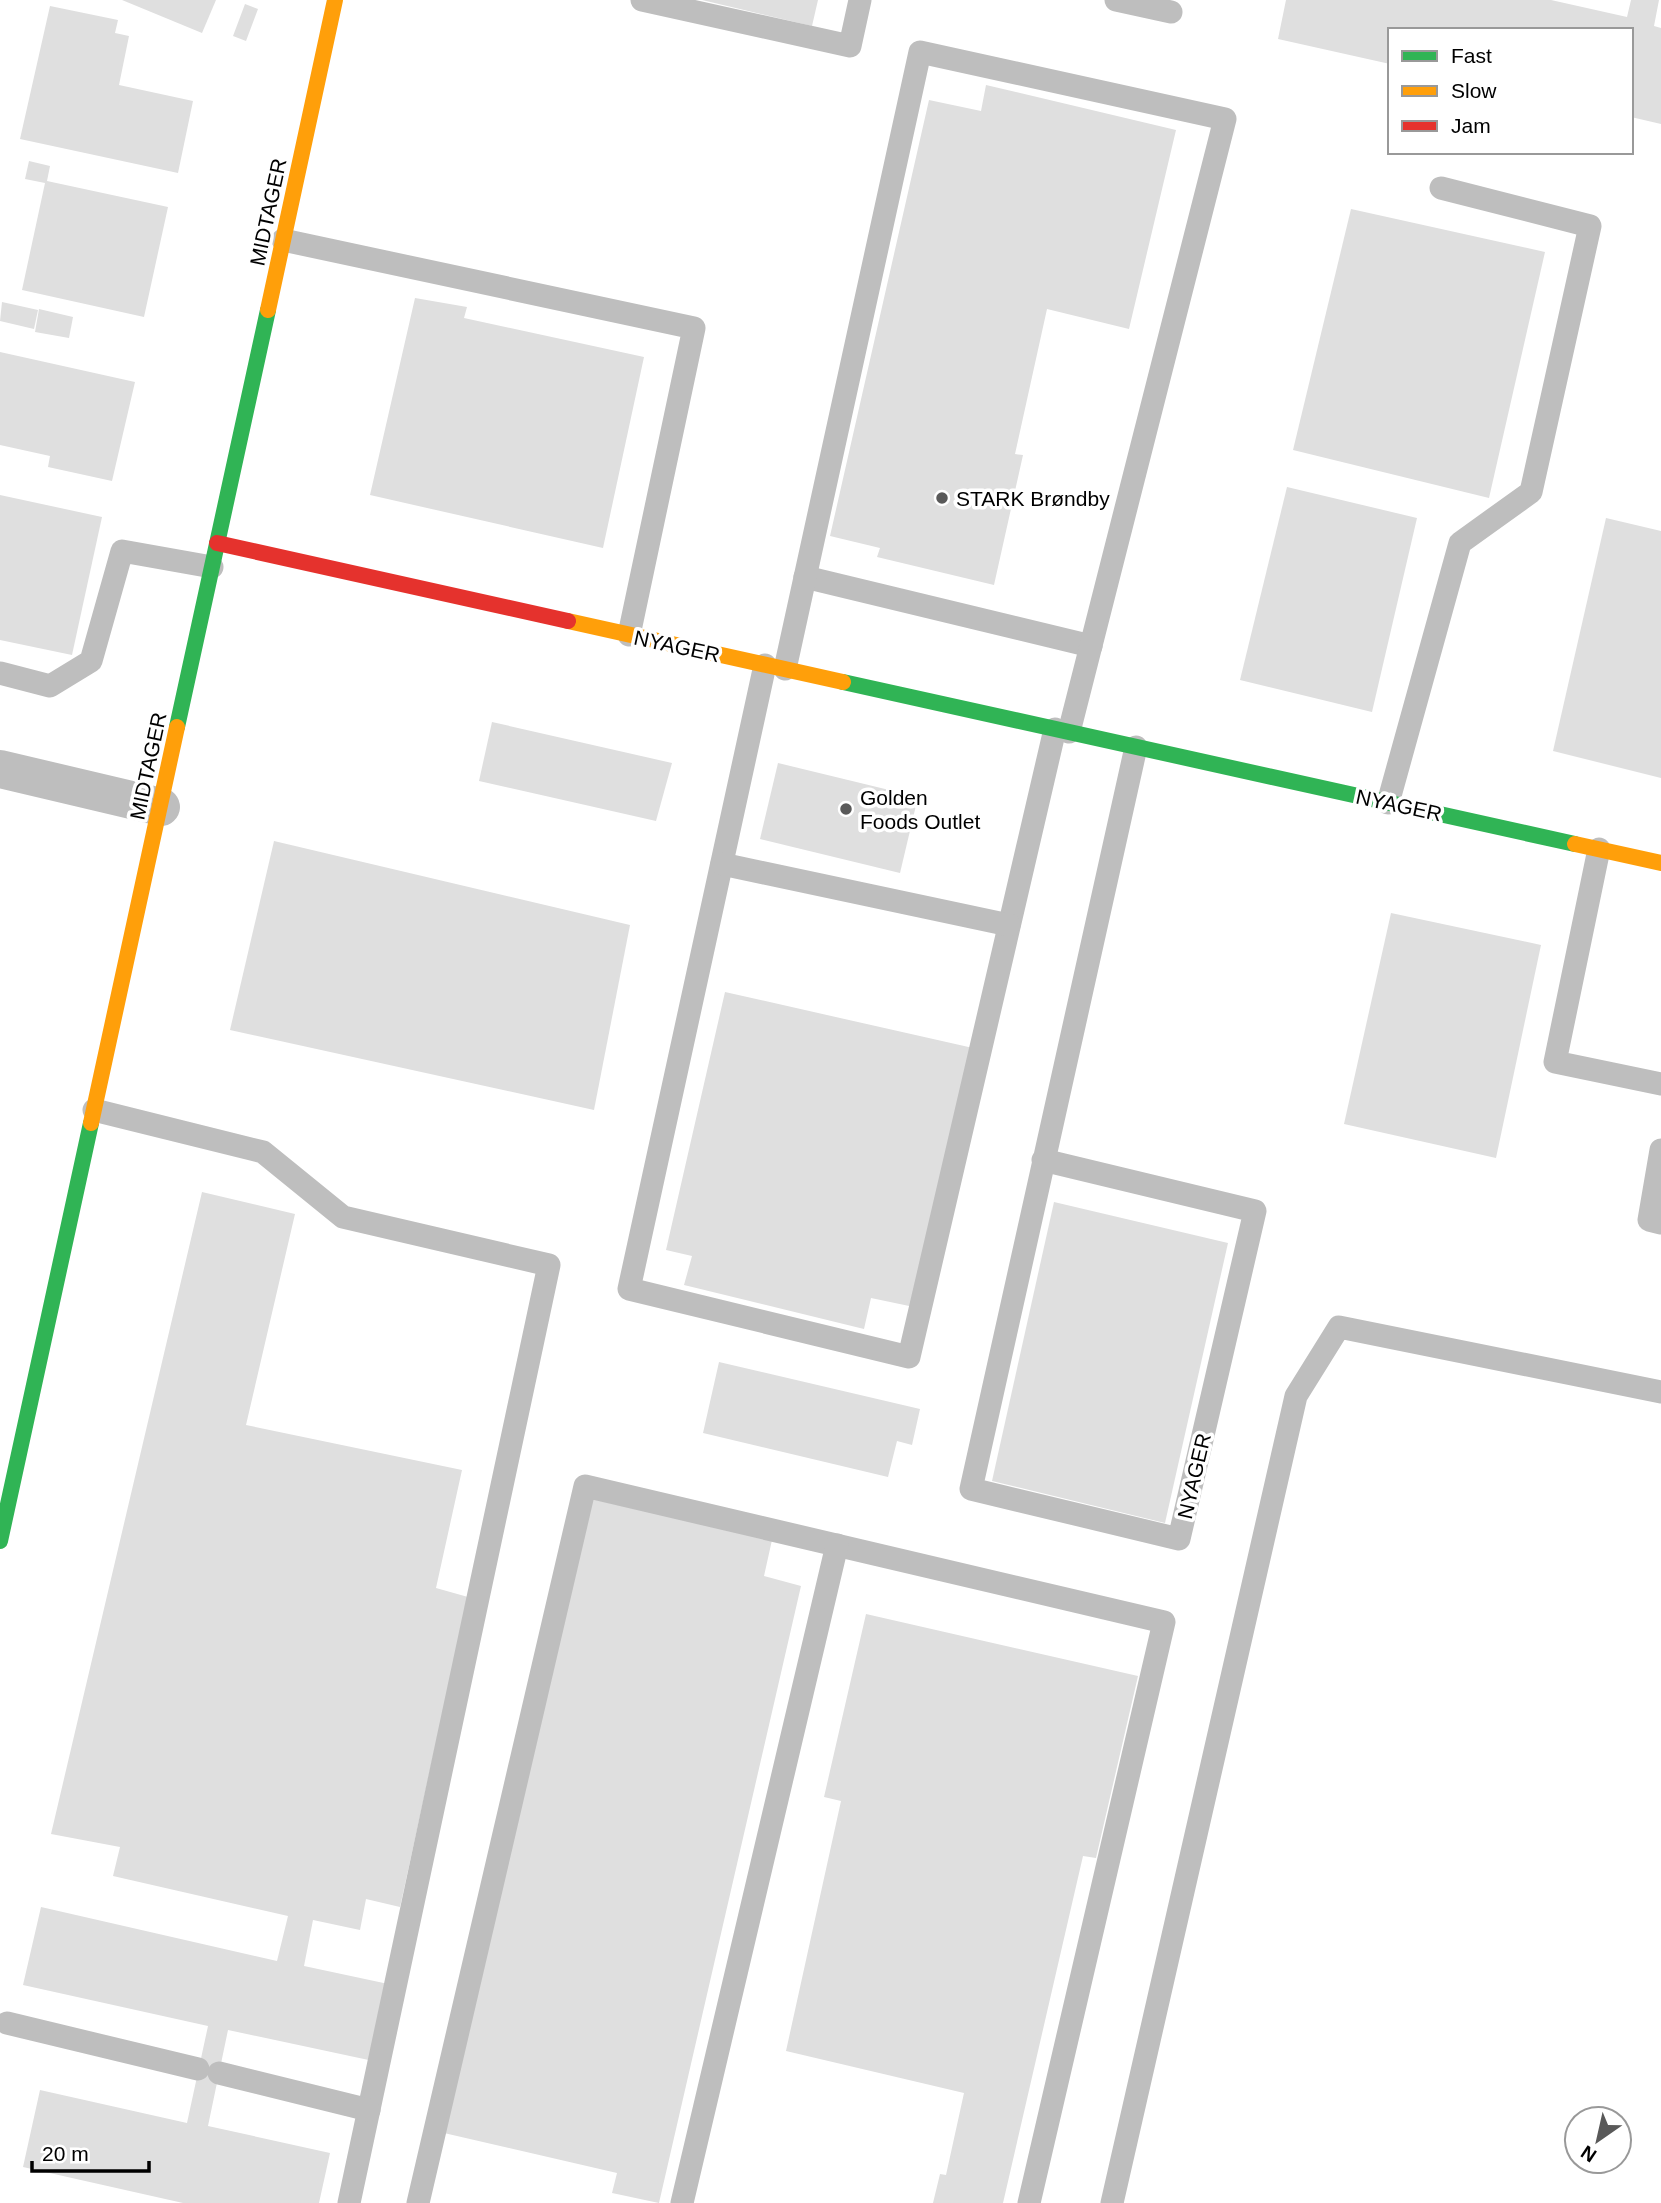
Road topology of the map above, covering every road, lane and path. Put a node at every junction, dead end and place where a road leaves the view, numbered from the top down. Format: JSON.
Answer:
{"nodes":[{"id":1,"x":335,"y":0,"type":"edge"},
{"id":2,"x":642,"y":0,"type":"edge"},
{"id":3,"x":860,"y":0,"type":"edge"},
{"id":4,"x":1116,"y":0,"type":"edge"},
{"id":5,"x":1171,"y":12,"type":"dead end"},
{"id":6,"x":1441,"y":188,"type":"dead end"},
{"id":7,"x":283,"y":240,"type":"junction"},
{"id":8,"x":217,"y":543,"type":"junction"},
{"id":9,"x":212,"y":567,"type":"junction"},
{"id":10,"x":805,"y":577,"type":"junction"},
{"id":11,"x":629,"y":635,"type":"junction"},
{"id":12,"x":1091,"y":646,"type":"junction"},
{"id":13,"x":775,"y":667,"type":"junction"},
{"id":14,"x":0,"y":673,"type":"edge"},
{"id":15,"x":1062,"y":731,"type":"junction"},
{"id":16,"x":1136,"y":747,"type":"junction"},
{"id":17,"x":0,"y":769,"type":"edge"},
{"id":18,"x":1388,"y":803,"type":"junction"},
{"id":19,"x":161,"y":807,"type":"junction"},
{"id":20,"x":1599,"y":849,"type":"junction"},
{"id":21,"x":1661,"y":863,"type":"edge"},
{"id":22,"x":722,"y":864,"type":"junction"},
{"id":23,"x":1009,"y":925,"type":"junction"},
{"id":24,"x":1661,"y":1084,"type":"edge"},
{"id":25,"x":94,"y":1110,"type":"junction"},
{"id":26,"x":1661,"y":1150,"type":"edge"},
{"id":27,"x":1043,"y":1160,"type":"junction"},
{"id":28,"x":1661,"y":1223,"type":"edge"},
{"id":29,"x":1661,"y":1392,"type":"edge"},
{"id":30,"x":0,"y":1541,"type":"edge"},
{"id":31,"x":837,"y":1545,"type":"junction"},
{"id":32,"x":7,"y":2022,"type":"dead end"},
{"id":33,"x":369,"y":2110,"type":"junction"},
{"id":34,"x":349,"y":2203,"type":"edge"},
{"id":35,"x":418,"y":2203,"type":"edge"},
{"id":36,"x":682,"y":2203,"type":"edge"},
{"id":37,"x":1029,"y":2203,"type":"edge"},
{"id":38,"x":1112,"y":2203,"type":"edge"}],
"edges":[{"from":1,"to":7,"type":"street","name":"MIDTAGER"},
{"from":2,"to":3,"type":"lane"},
{"from":4,"to":5,"type":"lane"},
{"from":6,"to":18,"type":"lane"},
{"from":7,"to":8,"type":"street","name":"MIDTAGER"},
{"from":7,"to":11,"type":"lane"},
{"from":8,"to":9,"type":"street","name":"MIDTAGER"},
{"from":8,"to":11,"type":"street","name":"NYAGER"},
{"from":9,"to":14,"type":"lane"},
{"from":9,"to":19,"type":"street","name":"MIDTAGER"},
{"from":10,"to":12,"type":"lane"},
{"from":10,"to":12,"type":"lane"},
{"from":10,"to":13,"type":"lane"},
{"from":11,"to":13,"type":"street","name":"NYAGER"},
{"from":12,"to":15,"type":"lane"},
{"from":13,"to":15,"type":"street","name":"NYAGER"},
{"from":13,"to":22,"type":"lane"},
{"from":15,"to":16,"type":"street","name":"NYAGER"},
{"from":15,"to":23,"type":"lane"},
{"from":16,"to":18,"type":"street","name":"NYAGER"},
{"from":16,"to":27,"type":"lane","name":"NYAGER"},
{"from":17,"to":19,"type":"street"},
{"from":18,"to":20,"type":"street","name":"NYAGER"},
{"from":19,"to":25,"type":"street","name":"MIDTAGER"},
{"from":20,"to":21,"type":"street","name":"NYAGER"},
{"from":20,"to":24,"type":"lane"},
{"from":22,"to":23,"type":"lane"},
{"from":22,"to":23,"type":"lane"},
{"from":25,"to":30,"type":"street","name":"MIDTAGER"},
{"from":25,"to":33,"type":"lane"},
{"from":26,"to":28,"type":"lane"},
{"from":27,"to":27,"type":"lane","name":"NYAGER"},
{"from":29,"to":38,"type":"lane"},
{"from":31,"to":35,"type":"lane"},
{"from":31,"to":36,"type":"lane"},
{"from":31,"to":37,"type":"lane"},
{"from":32,"to":33,"type":"lane"},
{"from":33,"to":34,"type":"lane"}]}
